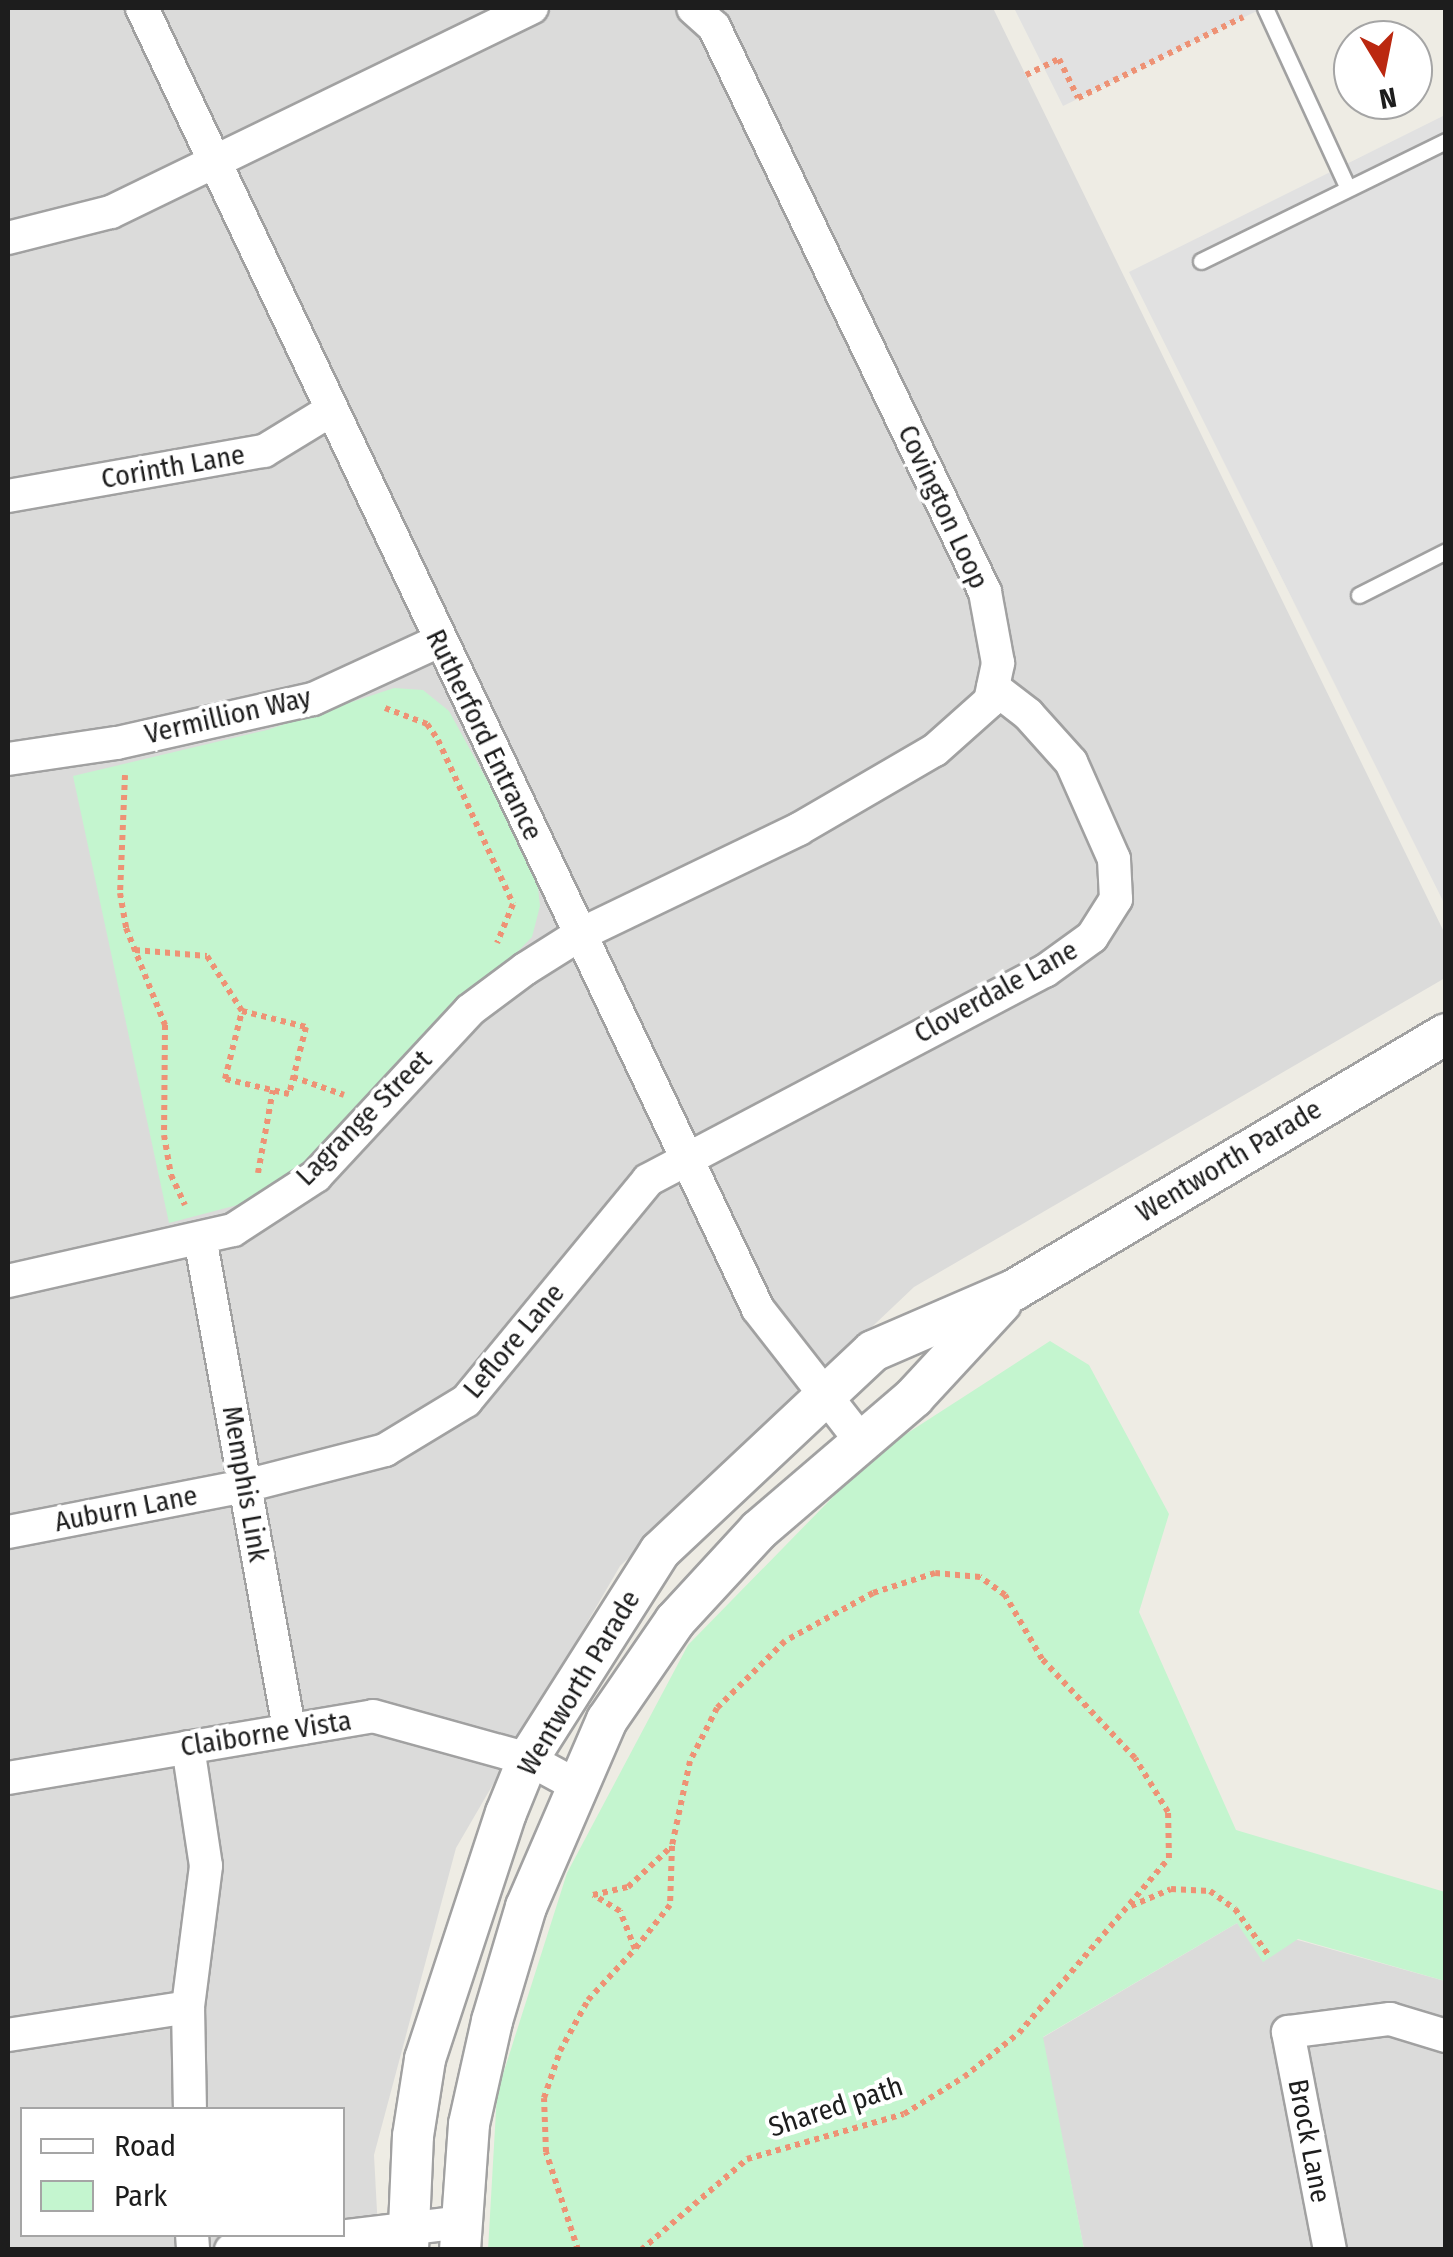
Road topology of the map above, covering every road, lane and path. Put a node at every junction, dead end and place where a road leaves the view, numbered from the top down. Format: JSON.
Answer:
{"nodes":[{"id":1,"x":142,"y":8,"type":"edge"},
{"id":2,"x":532,"y":8,"type":"edge"},
{"id":3,"x":693,"y":8,"type":"edge"},
{"id":4,"x":1264,"y":8,"type":"edge"},
{"id":5,"x":1246,"y":16,"type":"dead end"},
{"id":6,"x":1026,"y":75,"type":"dead end"},
{"id":7,"x":1446,"y":141,"type":"edge"},
{"id":8,"x":218,"y":164,"type":"junction"},
{"id":9,"x":1347,"y":186,"type":"junction"},
{"id":10,"x":8,"y":238,"type":"edge"},
{"id":11,"x":1200,"y":261,"type":"dead end"},
{"id":12,"x":328,"y":412,"type":"junction"},
{"id":13,"x":8,"y":496,"type":"edge"},
{"id":14,"x":1446,"y":552,"type":"edge"},
{"id":15,"x":1359,"y":595,"type":"dead end"},
{"id":16,"x":439,"y":641,"type":"junction"},
{"id":17,"x":355,"y":680,"type":"junction"},
{"id":18,"x":993,"y":687,"type":"junction"},
{"id":19,"x":117,"y":742,"type":"junction"},
{"id":20,"x":8,"y":759,"type":"edge"},
{"id":21,"x":579,"y":934,"type":"junction"},
{"id":22,"x":135,"y":950,"type":"junction"},
{"id":23,"x":496,"y":951,"type":"dead end"},
{"id":24,"x":242,"y":1011,"type":"junction"},
{"id":25,"x":1446,"y":1034,"type":"edge"},
{"id":26,"x":293,"y":1076,"type":"junction"},
{"id":27,"x":272,"y":1090,"type":"junction"},
{"id":28,"x":359,"y":1101,"type":"dead end"},
{"id":29,"x":685,"y":1155,"type":"junction"},
{"id":30,"x":271,"y":1179,"type":"dead end"},
{"id":31,"x":203,"y":1222,"type":"junction"},
{"id":32,"x":8,"y":1281,"type":"edge"},
{"id":33,"x":1014,"y":1290,"type":"junction"},
{"id":34,"x":824,"y":1397,"type":"junction"},
{"id":35,"x":862,"y":1442,"type":"junction"},
{"id":36,"x":245,"y":1486,"type":"junction"},
{"id":37,"x":8,"y":1532,"type":"edge"},
{"id":38,"x":289,"y":1730,"type":"junction"},
{"id":39,"x":188,"y":1746,"type":"junction"},
{"id":40,"x":528,"y":1759,"type":"junction"},
{"id":41,"x":8,"y":1778,"type":"edge"},
{"id":42,"x":574,"y":1784,"type":"junction"},
{"id":43,"x":672,"y":1846,"type":"junction"},
{"id":44,"x":1130,"y":1907,"type":"junction"},
{"id":45,"x":634,"y":1949,"type":"junction"},
{"id":46,"x":1270,"y":1958,"type":"dead end"},
{"id":47,"x":188,"y":2006,"type":"junction"},
{"id":48,"x":8,"y":2036,"type":"edge"},
{"id":49,"x":1446,"y":2036,"type":"edge"},
{"id":50,"x":190,"y":2107,"type":"edge"},
{"id":51,"x":461,"y":2236,"type":"edge"},
{"id":52,"x":409,"y":2238,"type":"edge"},
{"id":53,"x":232,"y":2250,"type":"edge"},
{"id":54,"x":578,"y":2250,"type":"edge"},
{"id":55,"x":641,"y":2250,"type":"edge"},
{"id":56,"x":1330,"y":2250,"type":"edge"}],
"edges":[{"from":1,"to":8,"type":"street","name":"Rutherford Entrance"},
{"from":2,"to":8,"type":"street"},
{"from":3,"to":18,"type":"street","name":"Covington Loop"},
{"from":4,"to":9,"type":"lane"},
{"from":5,"to":6,"type":"path"},
{"from":7,"to":9,"type":"lane"},
{"from":8,"to":10,"type":"street"},
{"from":8,"to":12,"type":"street","name":"Rutherford Entrance"},
{"from":9,"to":11,"type":"lane"},
{"from":12,"to":13,"type":"street","name":"Corinth Lane"},
{"from":12,"to":16,"type":"street","name":"Rutherford Entrance"},
{"from":14,"to":15,"type":"lane"},
{"from":16,"to":17,"type":"street","name":"Vermillion Way"},
{"from":16,"to":21,"type":"street","name":"Rutherford Entrance"},
{"from":17,"to":19,"type":"street","name":"Vermillion Way"},
{"from":17,"to":23,"type":"path"},
{"from":18,"to":21,"type":"street"},
{"from":18,"to":29,"type":"street","name":"Cloverdale Lane"},
{"from":19,"to":20,"type":"street","name":"Vermillion Way"},
{"from":19,"to":22,"type":"path"},
{"from":21,"to":29,"type":"street","name":"Rutherford Entrance"},
{"from":21,"to":31,"type":"street","name":"Lagrange Street"},
{"from":22,"to":24,"type":"path"},
{"from":22,"to":31,"type":"path"},
{"from":24,"to":26,"type":"path"},
{"from":24,"to":27,"type":"path"},
{"from":25,"to":33,"type":"street","name":"Wentworth Parade"},
{"from":26,"to":27,"type":"path"},
{"from":26,"to":28,"type":"path"},
{"from":27,"to":30,"type":"path"},
{"from":29,"to":34,"type":"street","name":"Rutherford Entrance"},
{"from":29,"to":36,"type":"street","name":"Leflore Lane"},
{"from":31,"to":32,"type":"street","name":"Lagrange Street"},
{"from":31,"to":36,"type":"street","name":"Memphis Link"},
{"from":33,"to":34,"type":"street","name":"Wentworth Parade"},
{"from":33,"to":35,"type":"street","name":"Wentworth Parade"},
{"from":34,"to":35,"type":"street","name":"Rutherford Entrance"},
{"from":34,"to":40,"type":"street","name":"Wentworth Parade"},
{"from":35,"to":42,"type":"street","name":"Wentworth Parade"},
{"from":36,"to":37,"type":"street","name":"Auburn Lane"},
{"from":36,"to":38,"type":"street","name":"Memphis Link"},
{"from":38,"to":39,"type":"street","name":"Claiborne Vista"},
{"from":38,"to":40,"type":"street","name":"Claiborne Vista"},
{"from":39,"to":41,"type":"street","name":"Claiborne Vista"},
{"from":39,"to":47,"type":"street"},
{"from":40,"to":42,"type":"street","name":"Claiborne Vista"},
{"from":40,"to":52,"type":"street","name":"Wentworth Parade"},
{"from":42,"to":51,"type":"street","name":"Wentworth Parade"},
{"from":43,"to":44,"type":"path","name":"Shared path"},
{"from":43,"to":45,"type":"path"},
{"from":43,"to":45,"type":"path"},
{"from":44,"to":46,"type":"path"},
{"from":44,"to":55,"type":"path","name":"Shared path"},
{"from":45,"to":54,"type":"path"},
{"from":47,"to":48,"type":"street"},
{"from":47,"to":50,"type":"street"},
{"from":49,"to":56,"type":"street","name":"Brock Lane"},
{"from":51,"to":52,"type":"street"},
{"from":52,"to":53,"type":"street"}]}
